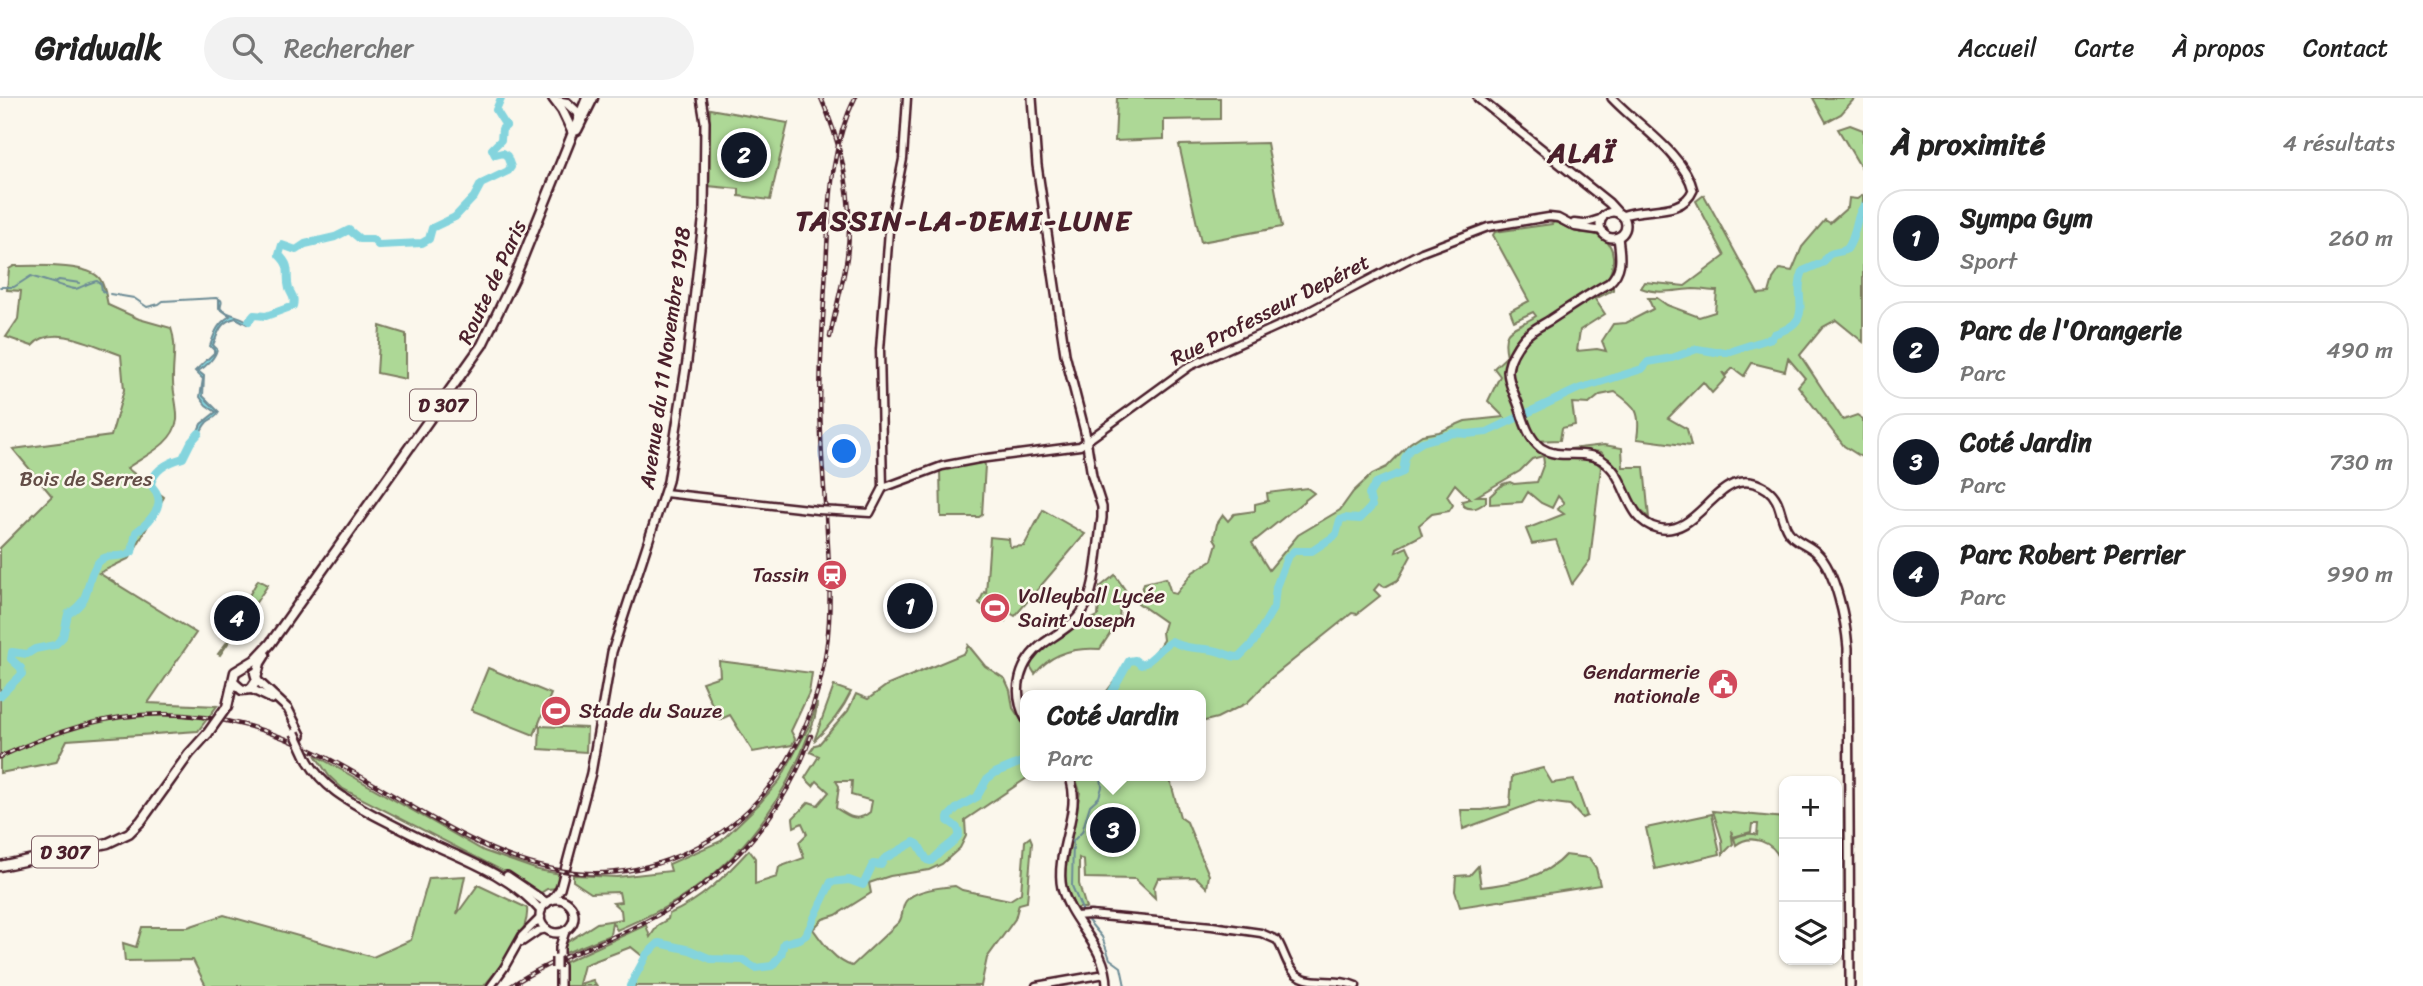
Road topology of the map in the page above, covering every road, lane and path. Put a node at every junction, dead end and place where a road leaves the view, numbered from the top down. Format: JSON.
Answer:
{"nodes":[{"id":1,"x":581,"y":98,"type":"edge"},
{"id":2,"x":587,"y":98,"type":"edge"},
{"id":3,"x":593,"y":98,"type":"edge"},
{"id":4,"x":701,"y":98,"type":"edge"},
{"id":5,"x":907,"y":98,"type":"edge"},
{"id":6,"x":1032,"y":98,"type":"edge"},
{"id":7,"x":1478,"y":98,"type":"edge"},
{"id":8,"x":1612,"y":98,"type":"edge"},
{"id":9,"x":554,"y":99,"type":"edge"},
{"id":10,"x":565,"y":107,"type":"junction"},
{"id":11,"x":583,"y":113,"type":"junction"},
{"id":12,"x":574,"y":132,"type":"junction"},
{"id":13,"x":1604,"y":200,"type":"junction"},
{"id":14,"x":1647,"y":211,"type":"junction"},
{"id":15,"x":1621,"y":215,"type":"junction"},
{"id":16,"x":1605,"y":216,"type":"junction"},
{"id":17,"x":1566,"y":221,"type":"junction"},
{"id":18,"x":1626,"y":226,"type":"junction"},
{"id":19,"x":1610,"y":235,"type":"junction"},
{"id":20,"x":1086,"y":442,"type":"junction"},
{"id":21,"x":883,"y":488,"type":"junction"},
{"id":22,"x":665,"y":494,"type":"junction"},
{"id":23,"x":245,"y":666,"type":"junction"},
{"id":24,"x":257,"y":677,"type":"junction"},
{"id":25,"x":234,"y":683,"type":"junction"},
{"id":26,"x":248,"y":690,"type":"junction"},
{"id":27,"x":1020,"y":702,"type":"edge"},
{"id":28,"x":226,"y":708,"type":"junction"},
{"id":29,"x":298,"y":734,"type":"junction"},
{"id":30,"x":310,"y":760,"type":"junction"},
{"id":31,"x":1071,"y":781,"type":"edge"},
{"id":32,"x":568,"y":863,"type":"junction"},
{"id":33,"x":0,"y":866,"type":"edge"},
{"id":34,"x":549,"y":901,"type":"junction"},
{"id":35,"x":568,"y":903,"type":"junction"},
{"id":36,"x":541,"y":914,"type":"junction"},
{"id":37,"x":1081,"y":915,"type":"junction"},
{"id":38,"x":550,"y":930,"type":"junction"},
{"id":39,"x":565,"y":931,"type":"junction"},
{"id":40,"x":512,"y":954,"type":"junction"},
{"id":41,"x":558,"y":957,"type":"junction"},
{"id":42,"x":1105,"y":974,"type":"junction"},
{"id":43,"x":491,"y":986,"type":"edge"},
{"id":44,"x":558,"y":986,"type":"edge"},
{"id":45,"x":1036,"y":986,"type":"edge"},
{"id":46,"x":1107,"y":986,"type":"edge"},
{"id":47,"x":1356,"y":986,"type":"edge"},
{"id":48,"x":1850,"y":986,"type":"edge"}],
"edges":[{"from":1,"to":10,"type":"main road"},
{"from":2,"to":11,"type":"main road"},
{"from":3,"to":11,"type":"main road"},
{"from":4,"to":22,"type":"main road","name":"Avenue du 11 Novembre 1918"},
{"from":5,"to":21,"type":"street"},
{"from":6,"to":20,"type":"main road"},
{"from":7,"to":13,"type":"main road"},
{"from":8,"to":14,"type":"main road"},
{"from":9,"to":10,"type":"main road"},
{"from":10,"to":11,"type":"main road"},
{"from":10,"to":12,"type":"main road"},
{"from":11,"to":12,"type":"main road"},
{"from":12,"to":23,"type":"main road","name":"Route de Paris","number":"D 307"},
{"from":12,"to":24,"type":"main road","name":"Route de Paris","number":"D 307"},
{"from":13,"to":15,"type":"main road"},
{"from":13,"to":16,"type":"main road"},
{"from":14,"to":15,"type":"main road"},
{"from":14,"to":18,"type":"main road"},
{"from":15,"to":16,"type":"main road"},
{"from":15,"to":18,"type":"main road"},
{"from":16,"to":17,"type":"street"},
{"from":16,"to":19,"type":"main road"},
{"from":17,"to":19,"type":"street","name":"Rue Professeur Depéret"},
{"from":17,"to":20,"type":"street","name":"Rue Professeur Depéret"},
{"from":18,"to":19,"type":"main road"},
{"from":19,"to":48,"type":"main road"},
{"from":20,"to":21,"type":"street","name":"Rue Professeur Depéret"},
{"from":20,"to":27,"type":"main road"},
{"from":21,"to":22,"type":"street","bridge":true},
{"from":22,"to":32,"type":"main road","name":"Avenue du 11 Novembre 1918"},
{"from":23,"to":24,"type":"main road"},
{"from":23,"to":25,"type":"main road"},
{"from":24,"to":26,"type":"main road"},
{"from":24,"to":29,"type":"main road"},
{"from":25,"to":26,"type":"main road"},
{"from":25,"to":28,"type":"main road","number":"D 307"},
{"from":26,"to":28,"type":"main road"},
{"from":26,"to":29,"type":"main road"},
{"from":28,"to":33,"type":"main road","number":"D 307","bridge":true},
{"from":29,"to":30,"type":"main road","bridge":true},
{"from":30,"to":34,"type":"main road"},
{"from":30,"to":36,"type":"main road"},
{"from":31,"to":37,"type":"main road"},
{"from":32,"to":34,"type":"main road","name":"Avenue du 11 Novembre 1918"},
{"from":32,"to":35,"type":"main road","name":"Avenue du 11 Novembre 1918"},
{"from":34,"to":35,"type":"main road"},
{"from":34,"to":36,"type":"main road"},
{"from":35,"to":39,"type":"main road"},
{"from":36,"to":38,"type":"main road"},
{"from":36,"to":40,"type":"street"},
{"from":37,"to":42,"type":"main road"},
{"from":37,"to":47,"type":"street"},
{"from":38,"to":39,"type":"main road"},
{"from":38,"to":40,"type":"street"},
{"from":38,"to":41,"type":"main road"},
{"from":39,"to":41,"type":"main road"},
{"from":40,"to":43,"type":"street"},
{"from":41,"to":44,"type":"main road","bridge":true},
{"from":42,"to":45,"type":"street"},
{"from":42,"to":46,"type":"main road"}]}
